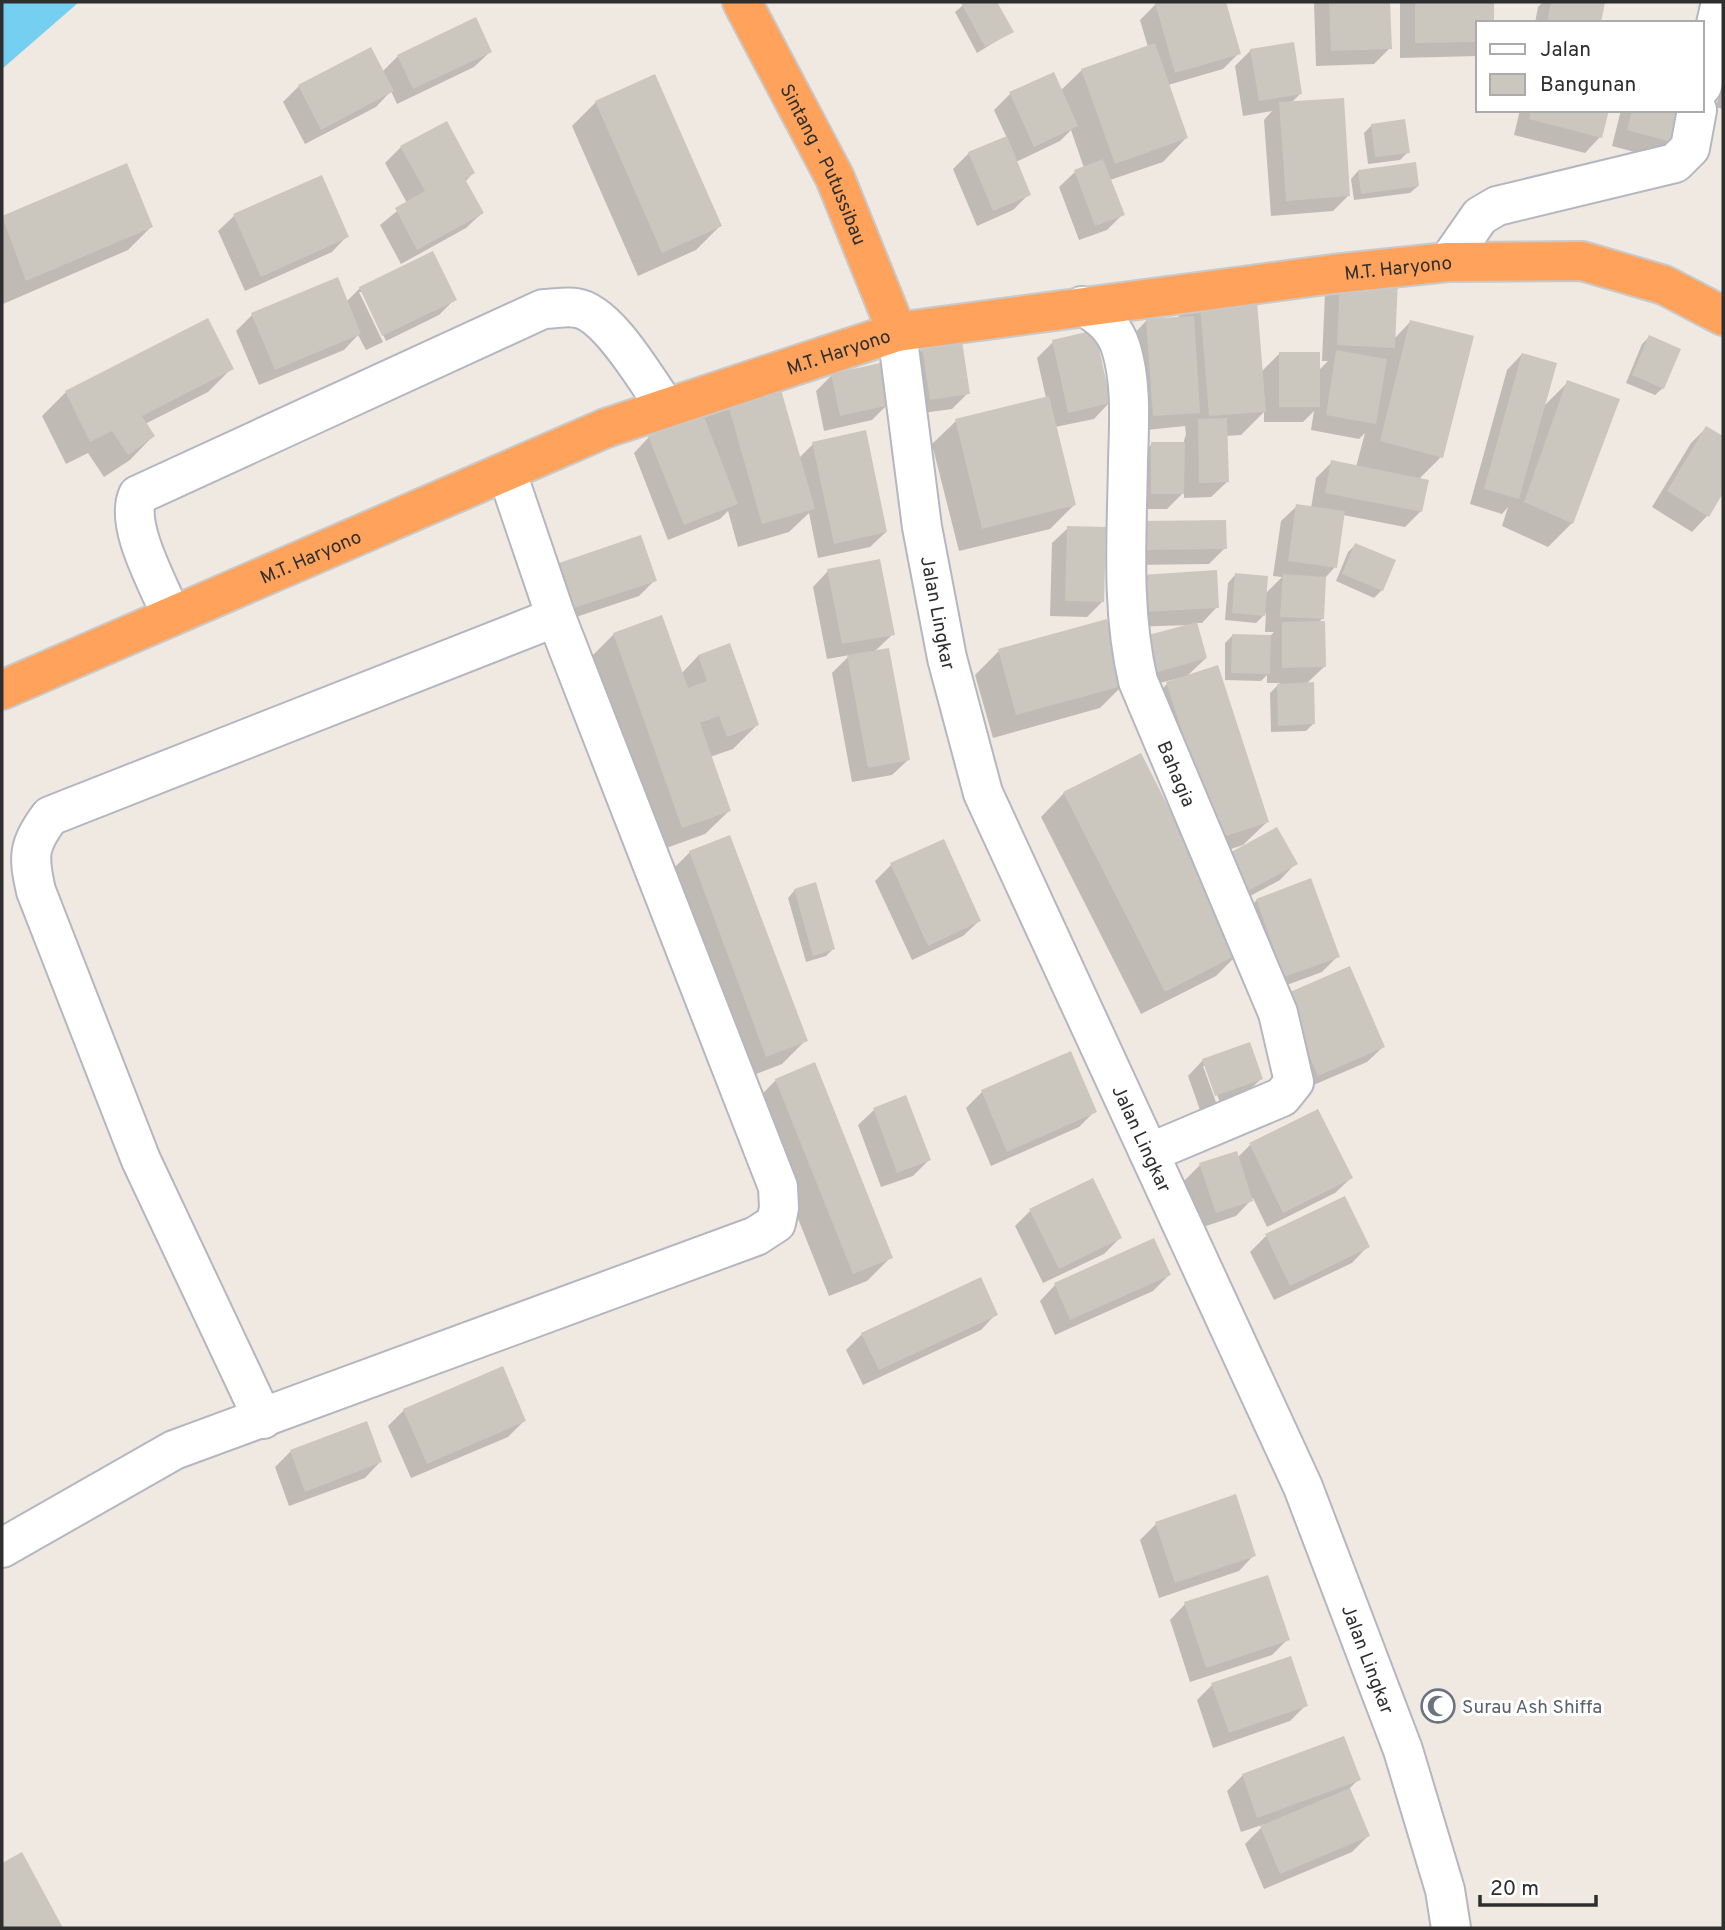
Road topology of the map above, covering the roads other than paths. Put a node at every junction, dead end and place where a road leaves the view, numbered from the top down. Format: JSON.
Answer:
{"nodes":[{"id":1,"x":742,"y":2,"type":"edge"},
{"id":2,"x":1721,"y":2,"type":"edge"},
{"id":3,"x":1704,"y":77,"type":"edge"},
{"id":4,"x":1698,"y":112,"type":"edge"},
{"id":5,"x":1448,"y":262,"type":"junction"},
{"id":6,"x":1083,"y":306,"type":"junction"},
{"id":7,"x":1723,"y":316,"type":"edge"},
{"id":8,"x":897,"y":332,"type":"junction"},
{"id":9,"x":665,"y":406,"type":"junction"},
{"id":10,"x":507,"y":474,"type":"junction"},
{"id":11,"x":172,"y":615,"type":"junction"},
{"id":12,"x":556,"y":617,"type":"junction"},
{"id":13,"x":2,"y":690,"type":"edge"},
{"id":14,"x":1149,"y":1153,"type":"junction"},
{"id":15,"x":263,"y":1419,"type":"junction"},
{"id":16,"x":2,"y":1548,"type":"edge"},
{"id":17,"x":1451,"y":1928,"type":"edge"}],
"edges":[{"from":1,"to":8,"type":"highway","name":"Sintang - Putussibau"},
{"from":2,"to":3,"type":"street"},
{"from":4,"to":5,"type":"street"},
{"from":5,"to":6,"type":"highway","name":"M.T. Haryono"},
{"from":5,"to":7,"type":"highway","name":"M.T. Haryono"},
{"from":6,"to":8,"type":"highway","name":"M.T. Haryono"},
{"from":6,"to":14,"type":"street","name":"Bahagia"},
{"from":8,"to":9,"type":"highway","name":"M.T. Haryono"},
{"from":8,"to":14,"type":"street","name":"Jalan Lingkar"},
{"from":9,"to":10,"type":"highway","name":"M.T. Haryono"},
{"from":9,"to":11,"type":"street"},
{"from":10,"to":11,"type":"highway","name":"M.T. Haryono"},
{"from":10,"to":12,"type":"street"},
{"from":11,"to":13,"type":"highway","name":"M.T. Haryono"},
{"from":12,"to":15,"type":"street"},
{"from":12,"to":15,"type":"street"},
{"from":14,"to":17,"type":"street","name":"Jalan Lingkar"},
{"from":15,"to":16,"type":"street"}]}
